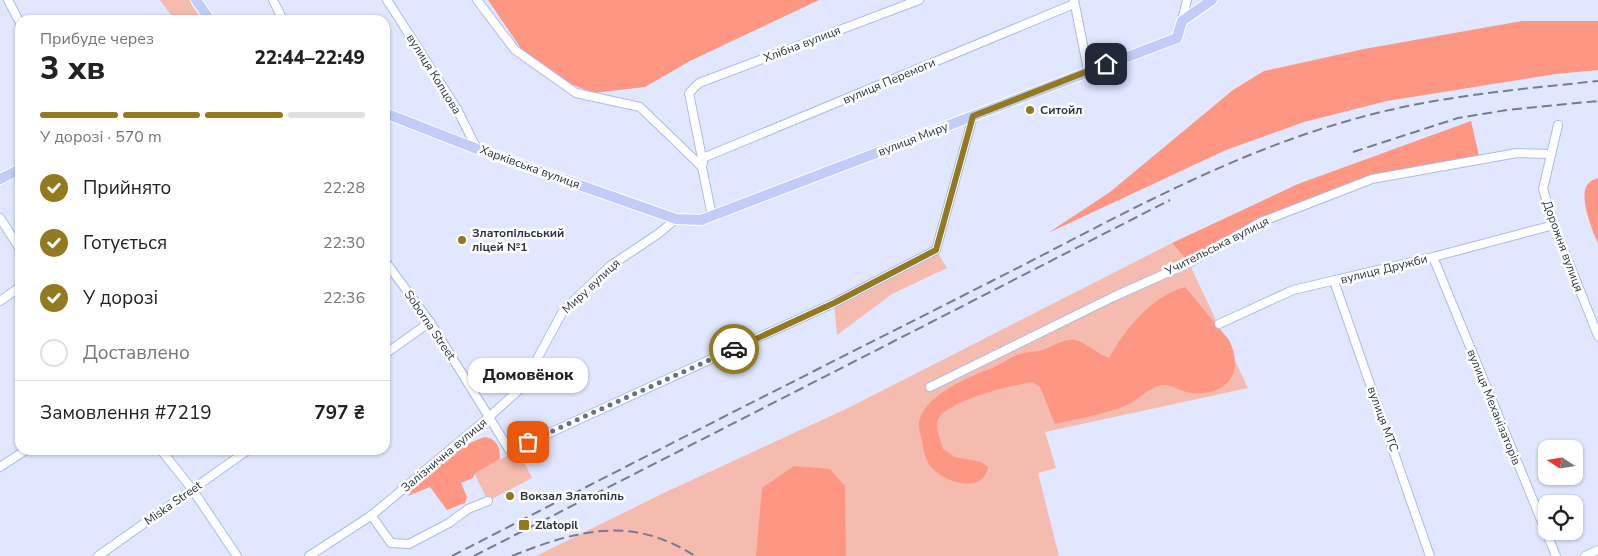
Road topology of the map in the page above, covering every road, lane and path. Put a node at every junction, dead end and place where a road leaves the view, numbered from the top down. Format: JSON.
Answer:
{"nodes":[{"id":1,"x":8,"y":0,"type":"edge"},
{"id":2,"x":196,"y":0,"type":"edge"},
{"id":3,"x":273,"y":0,"type":"edge"},
{"id":4,"x":387,"y":0,"type":"edge"},
{"id":5,"x":477,"y":0,"type":"edge"},
{"id":6,"x":919,"y":0,"type":"edge"},
{"id":7,"x":1187,"y":0,"type":"edge"},
{"id":8,"x":1212,"y":0,"type":"edge"},
{"id":9,"x":1074,"y":2,"type":"edge"},
{"id":10,"x":16,"y":15,"type":"edge"},
{"id":11,"x":206,"y":15,"type":"edge"},
{"id":12,"x":280,"y":15,"type":"edge"},
{"id":13,"x":1182,"y":21,"type":"junction"},
{"id":14,"x":1088,"y":70,"type":"junction"},
{"id":15,"x":390,"y":114,"type":"edge"},
{"id":16,"x":973,"y":116,"type":"junction"},
{"id":17,"x":1558,"y":125,"type":"dead end"},
{"id":18,"x":478,"y":149,"type":"junction"},
{"id":19,"x":1549,"y":154,"type":"junction"},
{"id":20,"x":703,"y":158,"type":"junction"},
{"id":21,"x":702,"y":167,"type":"junction"},
{"id":22,"x":15,"y":172,"type":"edge"},
{"id":23,"x":0,"y":180,"type":"edge"},
{"id":24,"x":712,"y":216,"type":"junction"},
{"id":25,"x":0,"y":218,"type":"edge"},
{"id":26,"x":676,"y":219,"type":"junction"},
{"id":27,"x":1554,"y":226,"type":"junction"},
{"id":28,"x":15,"y":241,"type":"edge"},
{"id":29,"x":1433,"y":257,"type":"junction"},
{"id":30,"x":390,"y":267,"type":"edge"},
{"id":31,"x":1334,"y":282,"type":"junction"},
{"id":32,"x":15,"y":290,"type":"edge"},
{"id":33,"x":0,"y":301,"type":"edge"},
{"id":34,"x":430,"y":322,"type":"junction"},
{"id":35,"x":1219,"y":324,"type":"dead end"},
{"id":36,"x":1598,"y":336,"type":"edge"},
{"id":37,"x":390,"y":350,"type":"edge"},
{"id":38,"x":930,"y":387,"type":"dead end"},
{"id":39,"x":490,"y":417,"type":"junction"},
{"id":40,"x":18,"y":455,"type":"edge"},
{"id":41,"x":165,"y":455,"type":"edge"},
{"id":42,"x":241,"y":455,"type":"edge"},
{"id":43,"x":0,"y":467,"type":"edge"},
{"id":44,"x":192,"y":489,"type":"junction"},
{"id":45,"x":488,"y":501,"type":"dead end"},
{"id":46,"x":371,"y":515,"type":"junction"},
{"id":47,"x":1598,"y":550,"type":"edge"},
{"id":48,"x":98,"y":556,"type":"edge"},
{"id":49,"x":237,"y":556,"type":"edge"},
{"id":50,"x":309,"y":556,"type":"edge"},
{"id":51,"x":1430,"y":556,"type":"edge"},
{"id":52,"x":1556,"y":556,"type":"edge"},
{"id":53,"x":1585,"y":556,"type":"edge"}],
"edges":[{"from":1,"to":10,"type":"street"},
{"from":2,"to":11,"type":"main road"},
{"from":3,"to":12,"type":"street"},
{"from":4,"to":18,"type":"street","name":"вулиця Копцова"},
{"from":5,"to":21,"type":"street"},
{"from":6,"to":20,"type":"street","name":"Хлібна вулиця"},
{"from":7,"to":13,"type":"street"},
{"from":8,"to":13,"type":"main road"},
{"from":9,"to":14,"type":"street"},
{"from":9,"to":20,"type":"street","name":"вулиця Перемоги"},
{"from":13,"to":14,"type":"main road","name":"вулиця Миру"},
{"from":14,"to":16,"type":"main road","name":"вулиця Миру"},
{"from":15,"to":18,"type":"main road","name":"Харківська вулиця"},
{"from":16,"to":24,"type":"main road","name":"вулиця Миру"},
{"from":16,"to":39,"type":"street","name":"Залізнична вулиця"},
{"from":17,"to":19,"type":"street","name":"Дорожня вулиця"},
{"from":18,"to":26,"type":"main road","name":"Харківська вулиця"},
{"from":19,"to":27,"type":"street","name":"Дорожня вулиця"},
{"from":19,"to":38,"type":"street","name":"Учительська вулиця"},
{"from":20,"to":21,"type":"street"},
{"from":21,"to":24,"type":"street"},
{"from":22,"to":23,"type":"main road"},
{"from":24,"to":26,"type":"main road","name":"вулиця Миру"},
{"from":25,"to":28,"type":"street"},
{"from":26,"to":39,"type":"street","name":"Миру вулиця"},
{"from":27,"to":29,"type":"street","name":"вулиця Дружби"},
{"from":27,"to":36,"type":"street","name":"Дорожня вулиця"},
{"from":29,"to":31,"type":"street","name":"вулиця Дружби"},
{"from":29,"to":52,"type":"street","name":"вулиця Механізаторів"},
{"from":30,"to":34,"type":"street","name":"Soborna Street"},
{"from":31,"to":35,"type":"street","name":"вулиця Дружби"},
{"from":31,"to":51,"type":"street","name":"вулиця МТС"},
{"from":32,"to":33,"type":"street"},
{"from":34,"to":37,"type":"street"},
{"from":34,"to":39,"type":"street","name":"Soborna Street"},
{"from":39,"to":46,"type":"street","name":"Залізнична вулиця"},
{"from":40,"to":43,"type":"street"},
{"from":41,"to":44,"type":"street"},
{"from":42,"to":44,"type":"street","name":"Miska Street"},
{"from":44,"to":48,"type":"street","name":"Miska Street"},
{"from":44,"to":49,"type":"street"},
{"from":45,"to":46,"type":"street"},
{"from":46,"to":50,"type":"street","name":"Залізнична вулиця"},
{"from":47,"to":53,"type":"street"}]}
